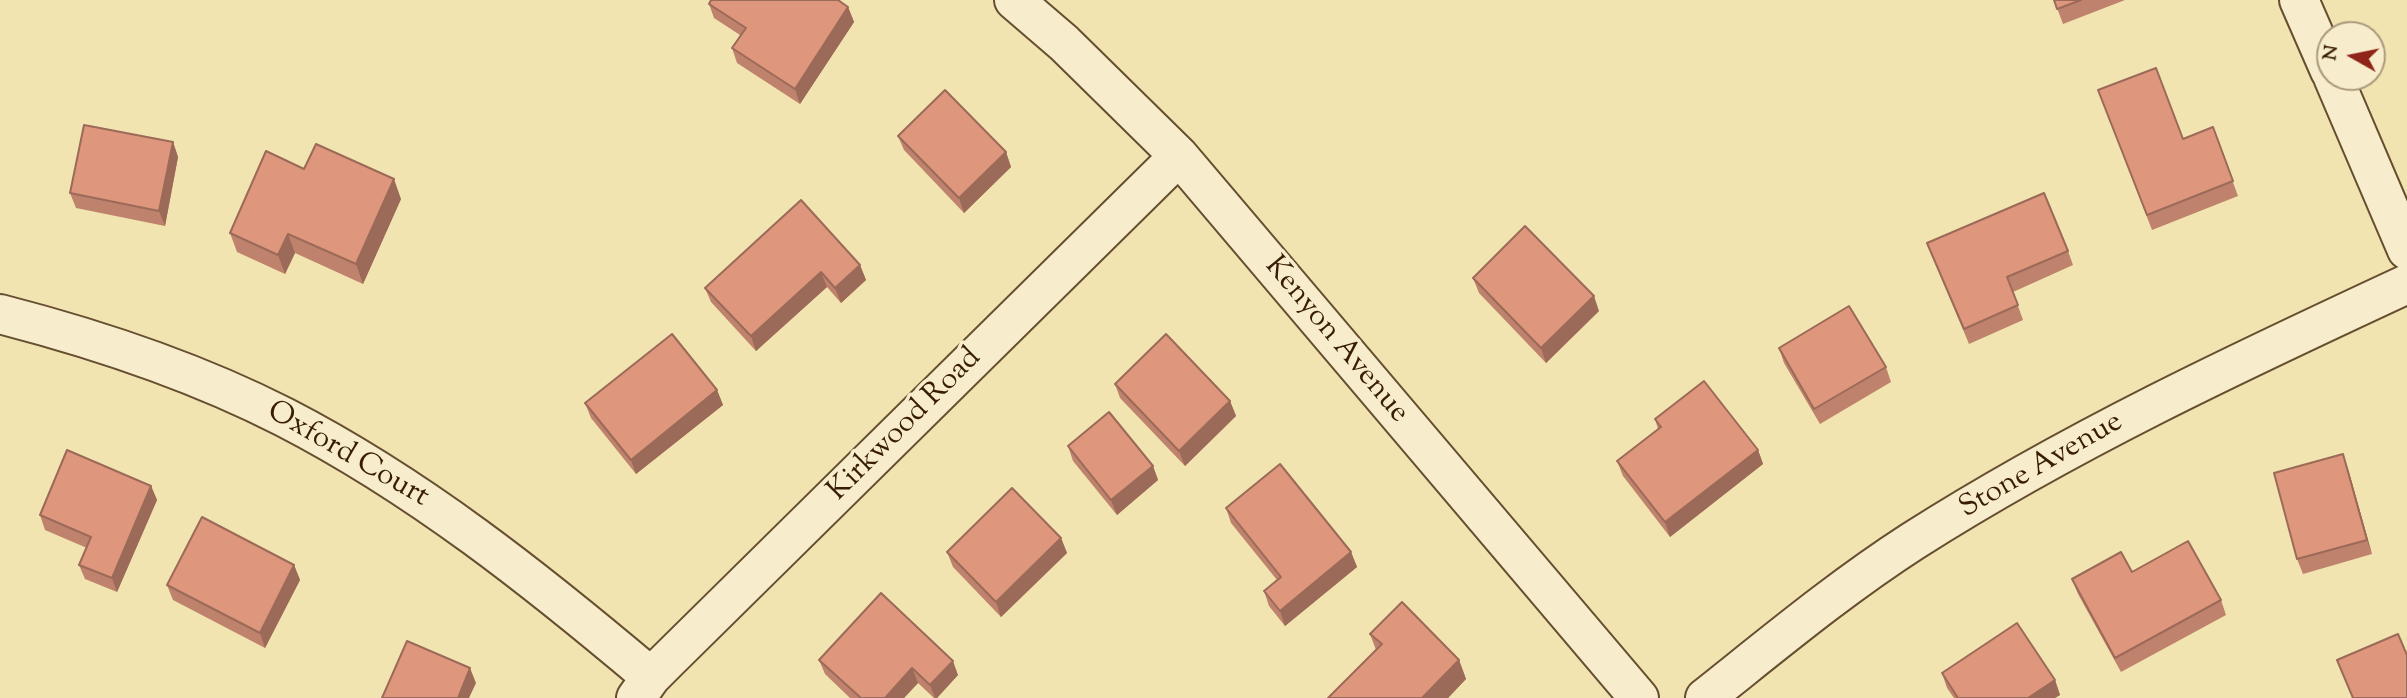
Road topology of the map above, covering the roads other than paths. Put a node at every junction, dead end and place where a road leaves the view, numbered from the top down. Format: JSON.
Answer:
{"nodes":[{"id":1,"x":1014,"y":0,"type":"edge"},
{"id":2,"x":2299,"y":0,"type":"edge"},
{"id":3,"x":2316,"y":39,"type":"edge"},
{"id":4,"x":2339,"y":91,"type":"edge"},
{"id":5,"x":1179,"y":156,"type":"junction"},
{"id":6,"x":2407,"y":250,"type":"edge"},
{"id":7,"x":2407,"y":284,"type":"edge"},
{"id":8,"x":0,"y":314,"type":"edge"},
{"id":9,"x":644,"y":687,"type":"edge"},
{"id":10,"x":1639,"y":698,"type":"edge"},
{"id":11,"x":1705,"y":698,"type":"edge"}],
"edges":[{"from":1,"to":5,"type":"street","name":"Kenyon Avenue"},
{"from":2,"to":3,"type":"street"},
{"from":4,"to":6,"type":"street"},
{"from":5,"to":9,"type":"street","name":"Kirkwood Road"},
{"from":5,"to":10,"type":"street","name":"Kenyon Avenue"},
{"from":7,"to":11,"type":"street","name":"Stone Avenue"},
{"from":8,"to":9,"type":"street","name":"Oxford Court"}]}
